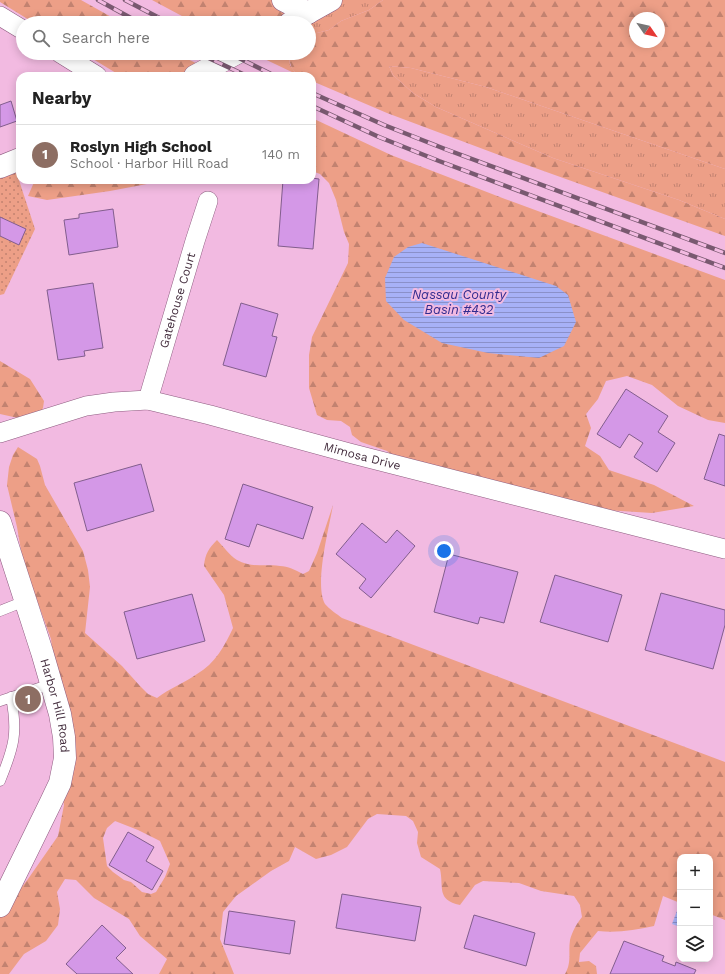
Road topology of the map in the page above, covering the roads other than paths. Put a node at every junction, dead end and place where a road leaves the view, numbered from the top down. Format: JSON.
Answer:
{"nodes":[{"id":1,"x":283,"y":0,"type":"edge"},
{"id":2,"x":331,"y":0,"type":"edge"},
{"id":3,"x":0,"y":16,"type":"edge"},
{"id":4,"x":297,"y":16,"type":"edge"},
{"id":5,"x":303,"y":16,"type":"edge"},
{"id":6,"x":16,"y":26,"type":"edge"},
{"id":7,"x":71,"y":60,"type":"edge"},
{"id":8,"x":224,"y":60,"type":"edge"},
{"id":9,"x":91,"y":72,"type":"edge"},
{"id":10,"x":202,"y":72,"type":"edge"},
{"id":11,"x":16,"y":161,"type":"edge"},
{"id":12,"x":0,"y":168,"type":"edge"},
{"id":13,"x":208,"y":201,"type":"dead end"},
{"id":14,"x":148,"y":400,"type":"junction"},
{"id":15,"x":0,"y":433,"type":"edge"},
{"id":16,"x":0,"y":522,"type":"edge"},
{"id":17,"x":725,"y":549,"type":"edge"},
{"id":18,"x":25,"y":601,"type":"junction"},
{"id":19,"x":0,"y":611,"type":"edge"},
{"id":20,"x":51,"y":684,"type":"junction"},
{"id":21,"x":11,"y":697,"type":"junction"},
{"id":22,"x":0,"y":701,"type":"edge"},
{"id":23,"x":0,"y":780,"type":"edge"},
{"id":24,"x":0,"y":906,"type":"edge"}],
"edges":[{"from":1,"to":4,"type":"street"},
{"from":2,"to":5,"type":"street"},
{"from":3,"to":6,"type":"street"},
{"from":7,"to":9,"type":"street"},
{"from":8,"to":10,"type":"street"},
{"from":11,"to":12,"type":"street"},
{"from":13,"to":14,"type":"street","name":"Gatehouse Court"},
{"from":14,"to":15,"type":"street","name":"Mimosa Drive"},
{"from":14,"to":17,"type":"street","name":"Mimosa Drive"},
{"from":16,"to":18,"type":"street","name":"Harbor Hill Road"},
{"from":18,"to":19,"type":"lane"},
{"from":18,"to":20,"type":"street","name":"Harbor Hill Road"},
{"from":20,"to":21,"type":"lane"},
{"from":20,"to":24,"type":"street","name":"Harbor Hill Road"},
{"from":21,"to":22,"type":"lane"},
{"from":21,"to":23,"type":"lane"}]}
